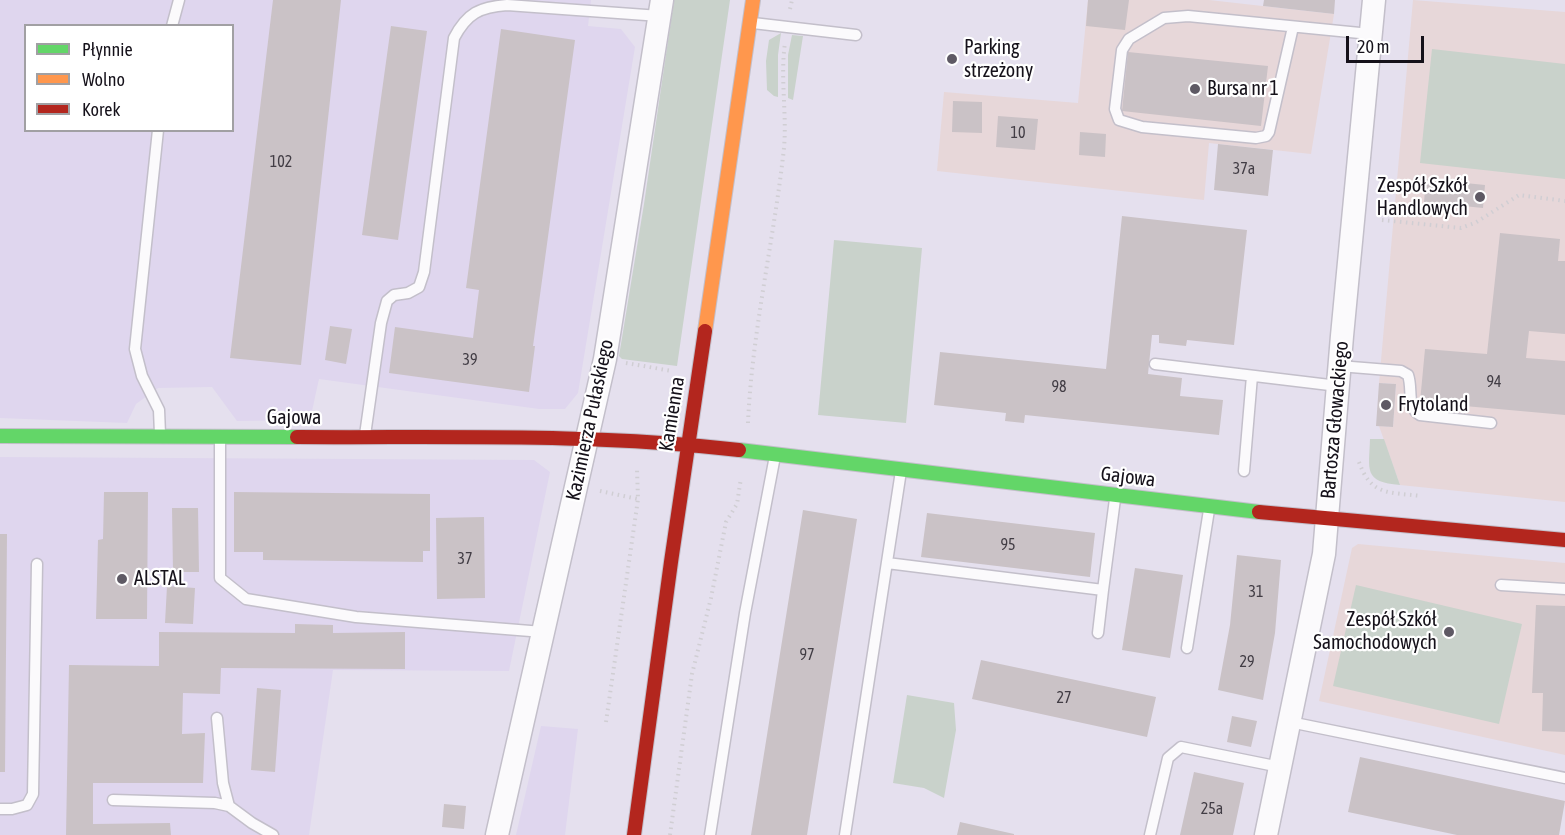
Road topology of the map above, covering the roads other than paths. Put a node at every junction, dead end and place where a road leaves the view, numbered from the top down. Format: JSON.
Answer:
{"nodes":[{"id":1,"x":179,"y":0,"type":"edge"},
{"id":2,"x":753,"y":0,"type":"edge"},
{"id":3,"x":1374,"y":0,"type":"edge"},
{"id":4,"x":661,"y":8,"type":"edge"},
{"id":5,"x":750,"y":23,"type":"junction"},
{"id":6,"x":173,"y":24,"type":"edge"},
{"id":7,"x":1293,"y":27,"type":"junction"},
{"id":8,"x":1370,"y":34,"type":"junction"},
{"id":9,"x":856,"y":35,"type":"dead end"},
{"id":10,"x":158,"y":132,"type":"edge"},
{"id":11,"x":1155,"y":364,"type":"dead end"},
{"id":12,"x":1252,"y":376,"type":"junction"},
{"id":13,"x":1339,"y":376,"type":"junction"},
{"id":14,"x":1491,"y":423,"type":"dead end"},
{"id":15,"x":0,"y":436,"type":"edge"},
{"id":16,"x":160,"y":437,"type":"junction"},
{"id":17,"x":220,"y":437,"type":"junction"},
{"id":18,"x":365,"y":438,"type":"junction"},
{"id":19,"x":588,"y":439,"type":"junction"},
{"id":20,"x":687,"y":444,"type":"junction"},
{"id":21,"x":775,"y":456,"type":"junction"},
{"id":22,"x":902,"y":471,"type":"junction"},
{"id":23,"x":1244,"y":471,"type":"dead end"},
{"id":24,"x":1115,"y":496,"type":"junction"},
{"id":25,"x":1209,"y":507,"type":"junction"},
{"id":26,"x":1327,"y":519,"type":"junction"},
{"id":27,"x":1565,"y":540,"type":"edge"},
{"id":28,"x":887,"y":563,"type":"junction"},
{"id":29,"x":37,"y":564,"type":"dead end"},
{"id":30,"x":1501,"y":585,"type":"dead end"},
{"id":31,"x":1565,"y":589,"type":"edge"},
{"id":32,"x":1103,"y":590,"type":"junction"},
{"id":33,"x":543,"y":632,"type":"junction"},
{"id":34,"x":1098,"y":633,"type":"dead end"},
{"id":35,"x":1188,"y":648,"type":"dead end"},
{"id":36,"x":217,"y":718,"type":"dead end"},
{"id":37,"x":1290,"y":722,"type":"junction"},
{"id":38,"x":1280,"y":767,"type":"junction"},
{"id":39,"x":1565,"y":778,"type":"edge"},
{"id":40,"x":113,"y":800,"type":"dead end"},
{"id":41,"x":228,"y":807,"type":"junction"},
{"id":42,"x":0,"y":809,"type":"edge"},
{"id":43,"x":273,"y":835,"type":"edge"},
{"id":44,"x":497,"y":835,"type":"edge"},
{"id":45,"x":634,"y":835,"type":"edge"},
{"id":46,"x":710,"y":835,"type":"edge"},
{"id":47,"x":845,"y":835,"type":"edge"},
{"id":48,"x":1150,"y":835,"type":"edge"},
{"id":49,"x":1266,"y":835,"type":"edge"}],
"edges":[{"from":1,"to":6,"type":"lane"},
{"from":2,"to":5,"type":"street","name":"Kamienna"},
{"from":3,"to":8,"type":"street","name":"Bartosza Głowackiego"},
{"from":4,"to":18,"type":"lane"},
{"from":4,"to":19,"type":"street","name":"Kazimierza Pułaskiego"},
{"from":5,"to":9,"type":"lane"},
{"from":5,"to":20,"type":"street","name":"Kamienna"},
{"from":7,"to":7,"type":"lane"},
{"from":7,"to":8,"type":"lane"},
{"from":8,"to":13,"type":"street","name":"Bartosza Głowackiego"},
{"from":10,"to":16,"type":"lane"},
{"from":11,"to":12,"type":"lane"},
{"from":12,"to":13,"type":"lane"},
{"from":12,"to":23,"type":"lane"},
{"from":13,"to":14,"type":"lane"},
{"from":13,"to":26,"type":"street","name":"Bartosza Głowackiego"},
{"from":15,"to":16,"type":"street","name":"Gajowa"},
{"from":16,"to":17,"type":"street","name":"Gajowa"},
{"from":17,"to":18,"type":"street","name":"Gajowa"},
{"from":17,"to":33,"type":"lane"},
{"from":18,"to":19,"type":"street","name":"Gajowa"},
{"from":19,"to":20,"type":"street","name":"Gajowa"},
{"from":19,"to":33,"type":"street","name":"Kazimierza Pułaskiego"},
{"from":20,"to":21,"type":"street","name":"Gajowa"},
{"from":20,"to":45,"type":"street","name":"Kamienna"},
{"from":21,"to":22,"type":"street","name":"Gajowa"},
{"from":21,"to":46,"type":"lane"},
{"from":22,"to":24,"type":"street","name":"Gajowa"},
{"from":22,"to":28,"type":"lane"},
{"from":24,"to":25,"type":"street","name":"Gajowa"},
{"from":24,"to":32,"type":"lane"},
{"from":25,"to":26,"type":"street","name":"Gajowa"},
{"from":25,"to":35,"type":"lane"},
{"from":26,"to":27,"type":"street","name":"Gajowa"},
{"from":26,"to":37,"type":"street","name":"Bartosza Głowackiego"},
{"from":28,"to":32,"type":"lane"},
{"from":28,"to":47,"type":"lane"},
{"from":29,"to":42,"type":"lane"},
{"from":30,"to":31,"type":"lane"},
{"from":32,"to":34,"type":"lane"},
{"from":33,"to":44,"type":"street","name":"Kazimierza Pułaskiego"},
{"from":36,"to":41,"type":"lane"},
{"from":37,"to":38,"type":"street","name":"Bartosza Głowackiego"},
{"from":37,"to":39,"type":"lane"},
{"from":38,"to":48,"type":"lane"},
{"from":38,"to":49,"type":"street","name":"Bartosza Głowackiego"},
{"from":40,"to":41,"type":"lane"},
{"from":41,"to":43,"type":"lane"}]}
